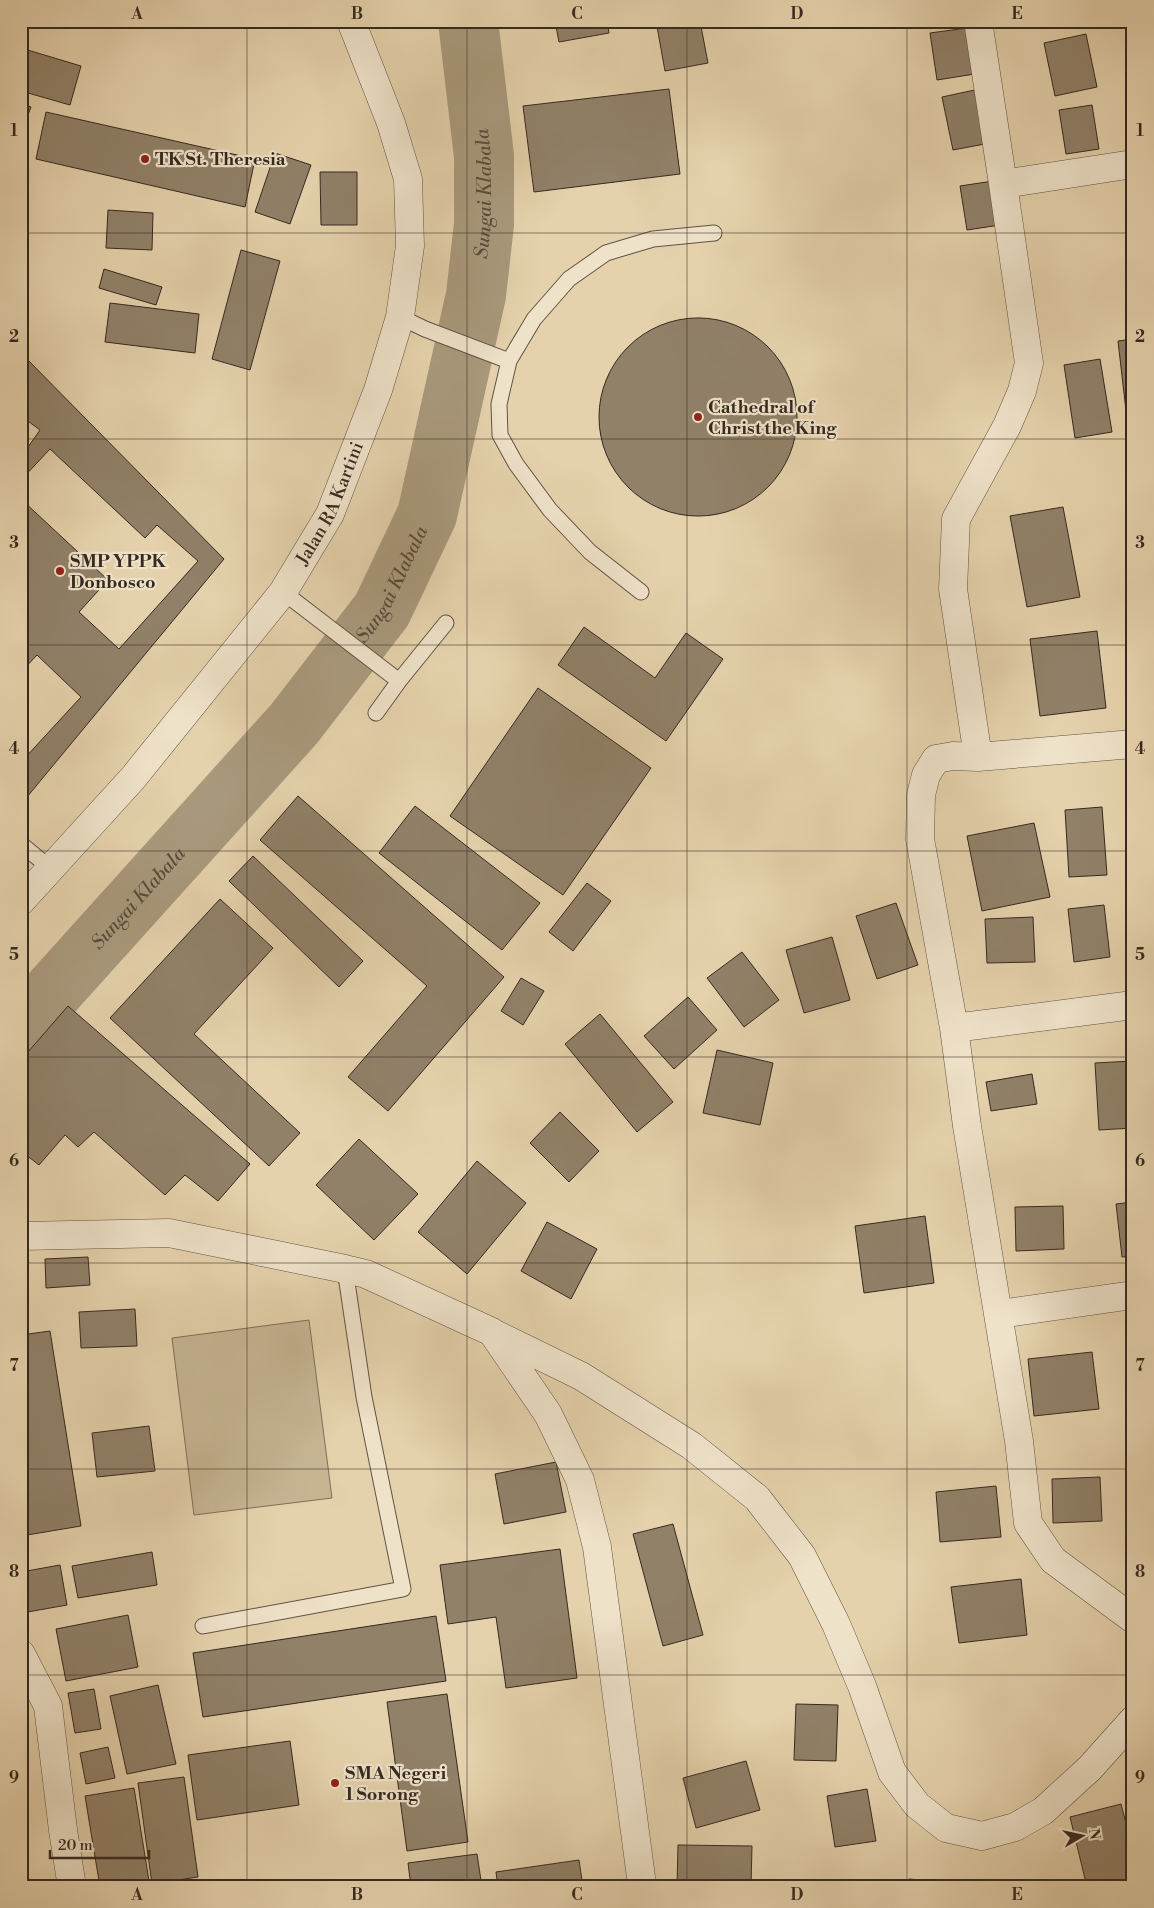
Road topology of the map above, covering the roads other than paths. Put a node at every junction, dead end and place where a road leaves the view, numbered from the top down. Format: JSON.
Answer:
{"nodes":[{"id":1,"x":351,"y":21,"type":"edge"},
{"id":2,"x":978,"y":21,"type":"edge"},
{"id":3,"x":1133,"y":164,"type":"edge"},
{"id":4,"x":1003,"y":184,"type":"junction"},
{"id":5,"x":714,"y":233,"type":"dead end"},
{"id":6,"x":400,"y":317,"type":"junction"},
{"id":7,"x":509,"y":361,"type":"junction"},
{"id":8,"x":284,"y":592,"type":"junction"},
{"id":9,"x":641,"y":592,"type":"dead end"},
{"id":10,"x":446,"y":623,"type":"dead end"},
{"id":11,"x":399,"y":681,"type":"junction"},
{"id":12,"x":376,"y":714,"type":"dead end"},
{"id":13,"x":1133,"y":744,"type":"edge"},
{"id":14,"x":978,"y":757,"type":"junction"},
{"id":15,"x":21,"y":844,"type":"edge"},
{"id":16,"x":50,"y":868,"type":"junction"},
{"id":17,"x":21,"y":901,"type":"edge"},
{"id":18,"x":1133,"y":1005,"type":"edge"},
{"id":19,"x":954,"y":1028,"type":"junction"},
{"id":20,"x":21,"y":1236,"type":"edge"},
{"id":21,"x":345,"y":1269,"type":"junction"},
{"id":22,"x":1133,"y":1295,"type":"edge"},
{"id":23,"x":999,"y":1314,"type":"junction"},
{"id":24,"x":492,"y":1332,"type":"junction"},
{"id":25,"x":1133,"y":1619,"type":"edge"},
{"id":26,"x":202,"y":1626,"type":"dead end"},
{"id":27,"x":21,"y":1654,"type":"edge"},
{"id":28,"x":1133,"y":1720,"type":"edge"},
{"id":29,"x":72,"y":1887,"type":"edge"},
{"id":30,"x":640,"y":1887,"type":"edge"}],
"edges":[{"from":1,"to":6,"type":"street","name":"Jalan RA Kartini"},
{"from":2,"to":4,"type":"street"},
{"from":3,"to":4,"type":"street"},
{"from":4,"to":14,"type":"street"},
{"from":5,"to":7,"type":"lane"},
{"from":6,"to":7,"type":"lane"},
{"from":6,"to":8,"type":"street","name":"Jalan RA Kartini"},
{"from":7,"to":9,"type":"lane"},
{"from":8,"to":11,"type":"lane"},
{"from":8,"to":16,"type":"street","name":"Jalan RA Kartini"},
{"from":10,"to":11,"type":"lane"},
{"from":11,"to":12,"type":"lane"},
{"from":13,"to":14,"type":"street"},
{"from":14,"to":19,"type":"street"},
{"from":15,"to":16,"type":"lane"},
{"from":16,"to":17,"type":"street","name":"Jalan RA Kartini"},
{"from":18,"to":19,"type":"street"},
{"from":19,"to":23,"type":"street"},
{"from":20,"to":21,"type":"street"},
{"from":21,"to":24,"type":"street"},
{"from":21,"to":26,"type":"lane"},
{"from":22,"to":23,"type":"street"},
{"from":23,"to":25,"type":"street"},
{"from":24,"to":28,"type":"street"},
{"from":24,"to":30,"type":"street"},
{"from":27,"to":29,"type":"street"}]}
